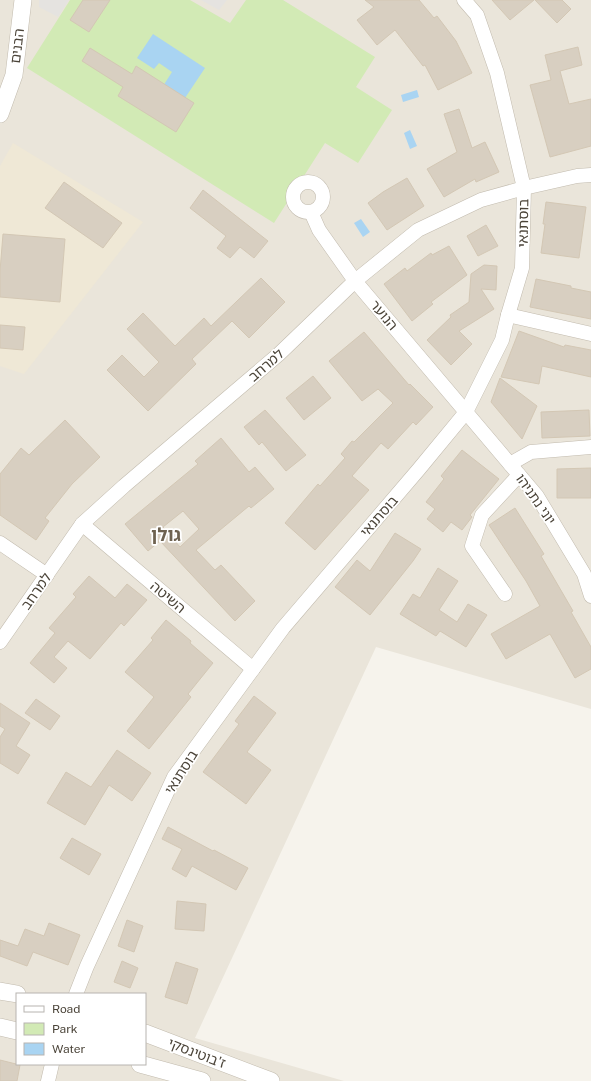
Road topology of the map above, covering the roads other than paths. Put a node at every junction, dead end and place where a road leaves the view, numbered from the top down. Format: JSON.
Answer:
{"nodes":[{"id":1,"x":23,"y":0,"type":"edge"},
{"id":2,"x":464,"y":0,"type":"edge"},
{"id":3,"x":0,"y":114,"type":"edge"},
{"id":4,"x":591,"y":175,"type":"edge"},
{"id":5,"x":524,"y":188,"type":"junction"},
{"id":6,"x":311,"y":212,"type":"dead end"},
{"id":7,"x":355,"y":281,"type":"junction"},
{"id":8,"x":508,"y":315,"type":"junction"},
{"id":9,"x":591,"y":334,"type":"edge"},
{"id":10,"x":466,"y":412,"type":"junction"},
{"id":11,"x":591,"y":447,"type":"edge"},
{"id":12,"x":510,"y":464,"type":"junction"},
{"id":13,"x":519,"y":475,"type":"junction"},
{"id":14,"x":82,"y":524,"type":"junction"},
{"id":15,"x":0,"y":544,"type":"edge"},
{"id":16,"x":588,"y":574,"type":"edge"},
{"id":17,"x":47,"y":575,"type":"junction"},
{"id":18,"x":505,"y":594,"type":"dead end"},
{"id":19,"x":591,"y":596,"type":"edge"},
{"id":20,"x":0,"y":642,"type":"edge"},
{"id":21,"x":253,"y":669,"type":"junction"},
{"id":22,"x":0,"y":991,"type":"edge"},
{"id":23,"x":76,"y":993,"type":"edge"},
{"id":24,"x":16,"y":994,"type":"edge"},
{"id":25,"x":0,"y":1027,"type":"edge"},
{"id":26,"x":16,"y":1031,"type":"edge"},
{"id":27,"x":146,"y":1033,"type":"edge"},
{"id":28,"x":52,"y":1065,"type":"edge"},
{"id":29,"x":144,"y":1065,"type":"edge"},
{"id":30,"x":48,"y":1081,"type":"edge"},
{"id":31,"x":202,"y":1081,"type":"edge"},
{"id":32,"x":271,"y":1081,"type":"edge"}],
"edges":[{"from":1,"to":3,"type":"street","name":"הבנים"},
{"from":2,"to":5,"type":"street","name":"בוסתנאי"},
{"from":4,"to":5,"type":"street","name":"למרחב"},
{"from":5,"to":7,"type":"street","name":"למרחב"},
{"from":5,"to":8,"type":"street","name":"בוסתנאי"},
{"from":6,"to":7,"type":"street","name":"הנוער"},
{"from":7,"to":10,"type":"street","name":"הנוער"},
{"from":7,"to":14,"type":"street","name":"למרחב"},
{"from":8,"to":9,"type":"street"},
{"from":8,"to":10,"type":"street","name":"בוסתנאי"},
{"from":10,"to":12,"type":"street","name":"יוני נתניהו"},
{"from":10,"to":21,"type":"street","name":"בוסתנאי"},
{"from":11,"to":12,"type":"street"},
{"from":12,"to":13,"type":"street","name":"יוני נתניהו"},
{"from":13,"to":16,"type":"street","name":"יוני נתניהו"},
{"from":13,"to":18,"type":"street"},
{"from":14,"to":17,"type":"street","name":"למרחב"},
{"from":14,"to":21,"type":"street","name":"השיטה"},
{"from":15,"to":17,"type":"street"},
{"from":16,"to":19,"type":"street","name":"יוני נתניהו"},
{"from":17,"to":20,"type":"street","name":"למרחב"},
{"from":21,"to":23,"type":"street","name":"בוסתנאי"},
{"from":22,"to":24,"type":"street"},
{"from":25,"to":26,"type":"street"},
{"from":27,"to":32,"type":"street","name":"ז'בוטינסקי"},
{"from":28,"to":30,"type":"street"},
{"from":29,"to":31,"type":"street","name":"ז'בוטינסקי"}]}
